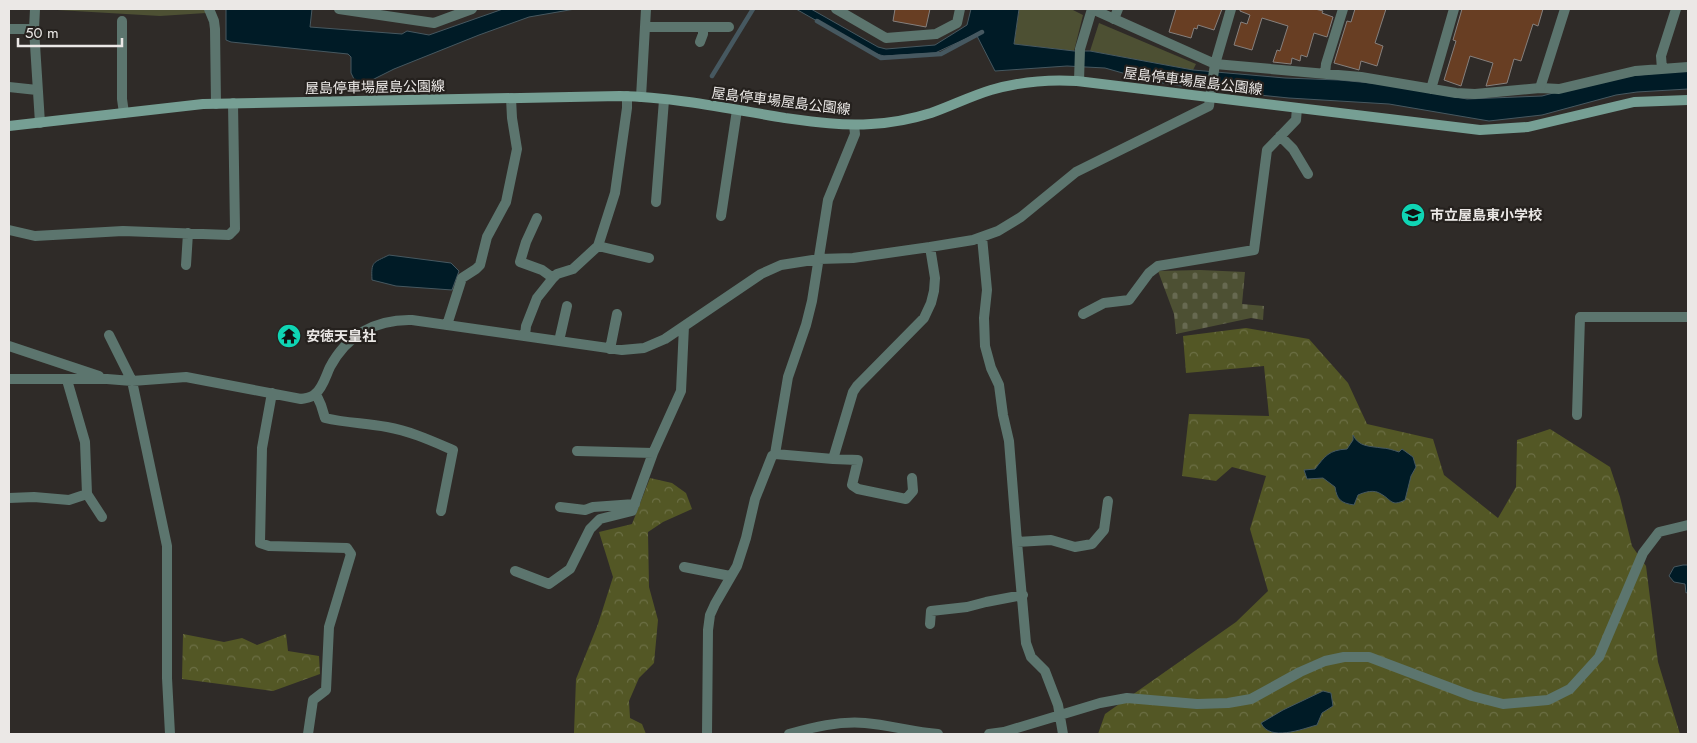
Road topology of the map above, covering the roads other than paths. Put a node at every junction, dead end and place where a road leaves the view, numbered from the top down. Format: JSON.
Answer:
{"nodes":[{"id":1,"x":35,"y":9,"type":"edge"},
{"id":2,"x":209,"y":9,"type":"edge"},
{"id":3,"x":339,"y":9,"type":"edge"},
{"id":4,"x":420,"y":9,"type":"edge"},
{"id":5,"x":472,"y":9,"type":"edge"},
{"id":6,"x":646,"y":9,"type":"edge"},
{"id":7,"x":836,"y":9,"type":"edge"},
{"id":8,"x":960,"y":9,"type":"edge"},
{"id":9,"x":1092,"y":9,"type":"edge"},
{"id":10,"x":1232,"y":9,"type":"edge"},
{"id":11,"x":1343,"y":9,"type":"edge"},
{"id":12,"x":1454,"y":9,"type":"edge"},
{"id":13,"x":1565,"y":9,"type":"edge"},
{"id":14,"x":1676,"y":9,"type":"edge"},
{"id":15,"x":1116,"y":14,"type":"edge"},
{"id":16,"x":418,"y":20,"type":"junction"},
{"id":17,"x":122,"y":21,"type":"dead end"},
{"id":18,"x":645,"y":27,"type":"junction"},
{"id":19,"x":703,"y":27,"type":"junction"},
{"id":20,"x":729,"y":27,"type":"dead end"},
{"id":21,"x":9,"y":29,"type":"edge"},
{"id":22,"x":34,"y":29,"type":"junction"},
{"id":23,"x":700,"y":42,"type":"dead end"},
{"id":24,"x":1214,"y":64,"type":"junction"},
{"id":25,"x":1688,"y":67,"type":"edge"},
{"id":26,"x":1662,"y":69,"type":"junction"},
{"id":27,"x":1325,"y":74,"type":"junction"},
{"id":28,"x":1079,"y":81,"type":"junction"},
{"id":29,"x":9,"y":87,"type":"edge"},
{"id":30,"x":1431,"y":88,"type":"junction"},
{"id":31,"x":1540,"y":88,"type":"junction"},
{"id":32,"x":37,"y":90,"type":"junction"},
{"id":33,"x":627,"y":96,"type":"junction"},
{"id":34,"x":641,"y":97,"type":"junction"},
{"id":35,"x":1210,"y":97,"type":"junction"},
{"id":36,"x":511,"y":98,"type":"junction"},
{"id":37,"x":664,"y":100,"type":"junction"},
{"id":38,"x":1688,"y":100,"type":"edge"},
{"id":39,"x":233,"y":103,"type":"junction"},
{"id":40,"x":216,"y":104,"type":"junction"},
{"id":41,"x":1297,"y":108,"type":"junction"},
{"id":42,"x":737,"y":110,"type":"junction"},
{"id":43,"x":124,"y":113,"type":"junction"},
{"id":44,"x":40,"y":123,"type":"junction"},
{"id":45,"x":854,"y":125,"type":"junction"},
{"id":46,"x":9,"y":126,"type":"edge"},
{"id":47,"x":1280,"y":136,"type":"junction"},
{"id":48,"x":1308,"y":174,"type":"dead end"},
{"id":49,"x":656,"y":202,"type":"dead end"},
{"id":50,"x":721,"y":216,"type":"dead end"},
{"id":51,"x":537,"y":218,"type":"dead end"},
{"id":52,"x":9,"y":230,"type":"edge"},
{"id":53,"x":188,"y":233,"type":"junction"},
{"id":54,"x":982,"y":237,"type":"junction"},
{"id":55,"x":598,"y":246,"type":"junction"},
{"id":56,"x":930,"y":247,"type":"junction"},
{"id":57,"x":649,"y":258,"type":"dead end"},
{"id":58,"x":819,"y":259,"type":"junction"},
{"id":59,"x":186,"y":265,"type":"dead end"},
{"id":60,"x":553,"y":278,"type":"junction"},
{"id":61,"x":567,"y":306,"type":"dead end"},
{"id":62,"x":617,"y":314,"type":"dead end"},
{"id":63,"x":1083,"y":314,"type":"dead end"},
{"id":64,"x":1688,"y":317,"type":"edge"},
{"id":65,"x":446,"y":325,"type":"junction"},
{"id":66,"x":684,"y":326,"type":"junction"},
{"id":67,"x":108,"y":334,"type":"dead end"},
{"id":68,"x":525,"y":336,"type":"junction"},
{"id":69,"x":559,"y":342,"type":"junction"},
{"id":70,"x":9,"y":346,"type":"edge"},
{"id":71,"x":610,"y":349,"type":"junction"},
{"id":72,"x":9,"y":379,"type":"edge"},
{"id":73,"x":107,"y":379,"type":"junction"},
{"id":74,"x":67,"y":380,"type":"junction"},
{"id":75,"x":132,"y":382,"type":"junction"},
{"id":76,"x":272,"y":393,"type":"junction"},
{"id":77,"x":316,"y":394,"type":"junction"},
{"id":78,"x":1577,"y":415,"type":"dead end"},
{"id":79,"x":577,"y":451,"type":"dead end"},
{"id":80,"x":653,"y":453,"type":"junction"},
{"id":81,"x":775,"y":454,"type":"junction"},
{"id":82,"x":833,"y":459,"type":"junction"},
{"id":83,"x":912,"y":478,"type":"dead end"},
{"id":84,"x":87,"y":494,"type":"junction"},
{"id":85,"x":9,"y":498,"type":"edge"},
{"id":86,"x":1108,"y":501,"type":"dead end"},
{"id":87,"x":634,"y":504,"type":"junction"},
{"id":88,"x":560,"y":507,"type":"dead end"},
{"id":89,"x":441,"y":511,"type":"dead end"},
{"id":90,"x":102,"y":518,"type":"dead end"},
{"id":91,"x":1688,"y":525,"type":"edge"},
{"id":92,"x":1017,"y":542,"type":"junction"},
{"id":93,"x":684,"y":567,"type":"dead end"},
{"id":94,"x":515,"y":571,"type":"dead end"},
{"id":95,"x":730,"y":576,"type":"junction"},
{"id":96,"x":1023,"y":595,"type":"junction"},
{"id":97,"x":930,"y":624,"type":"dead end"},
{"id":98,"x":1059,"y":715,"type":"junction"},
{"id":99,"x":170,"y":734,"type":"edge"},
{"id":100,"x":308,"y":734,"type":"edge"},
{"id":101,"x":708,"y":734,"type":"edge"},
{"id":102,"x":789,"y":734,"type":"edge"},
{"id":103,"x":938,"y":734,"type":"edge"},
{"id":104,"x":990,"y":734,"type":"edge"},
{"id":105,"x":1063,"y":734,"type":"edge"}],
"edges":[{"from":1,"to":22,"type":"street"},
{"from":2,"to":40,"type":"street"},
{"from":3,"to":16,"type":"street"},
{"from":4,"to":16,"type":"street"},
{"from":5,"to":16,"type":"street"},
{"from":6,"to":18,"type":"street"},
{"from":7,"to":8,"type":"street"},
{"from":9,"to":15,"type":"street"},
{"from":9,"to":28,"type":"street"},
{"from":10,"to":24,"type":"street"},
{"from":11,"to":27,"type":"street"},
{"from":12,"to":30,"type":"street"},
{"from":13,"to":31,"type":"street"},
{"from":14,"to":26,"type":"street"},
{"from":15,"to":24,"type":"street"},
{"from":17,"to":43,"type":"street"},
{"from":18,"to":19,"type":"street"},
{"from":18,"to":34,"type":"street"},
{"from":19,"to":20,"type":"street"},
{"from":19,"to":23,"type":"street"},
{"from":21,"to":22,"type":"street"},
{"from":22,"to":32,"type":"street"},
{"from":24,"to":27,"type":"street"},
{"from":24,"to":35,"type":"street"},
{"from":25,"to":26,"type":"street"},
{"from":26,"to":31,"type":"street"},
{"from":27,"to":30,"type":"street"},
{"from":28,"to":35,"type":"main road","name":"屋島停車場屋島公園線"},
{"from":28,"to":45,"type":"main road","name":"屋島停車場屋島公園線"},
{"from":29,"to":32,"type":"street"},
{"from":30,"to":31,"type":"street"},
{"from":32,"to":44,"type":"street"},
{"from":33,"to":34,"type":"main road","name":"屋島停車場屋島公園線"},
{"from":33,"to":36,"type":"main road","name":"屋島停車場屋島公園線"},
{"from":33,"to":55,"type":"street"},
{"from":34,"to":37,"type":"main road","name":"屋島停車場屋島公園線"},
{"from":35,"to":41,"type":"main road","name":"屋島停車場屋島公園線"},
{"from":35,"to":54,"type":"street"},
{"from":36,"to":39,"type":"main road","name":"屋島停車場屋島公園線"},
{"from":36,"to":65,"type":"street"},
{"from":37,"to":42,"type":"main road","name":"屋島停車場屋島公園線"},
{"from":37,"to":49,"type":"street"},
{"from":38,"to":41,"type":"main road","name":"屋島停車場屋島公園線"},
{"from":39,"to":40,"type":"main road","name":"屋島停車場屋島公園線"},
{"from":39,"to":53,"type":"street"},
{"from":40,"to":43,"type":"main road","name":"屋島停車場屋島公園線"},
{"from":41,"to":47,"type":"street"},
{"from":42,"to":45,"type":"main road","name":"屋島停車場屋島公園線"},
{"from":42,"to":50,"type":"street"},
{"from":43,"to":44,"type":"main road","name":"屋島停車場屋島公園線"},
{"from":44,"to":46,"type":"main road","name":"屋島停車場屋島公園線"},
{"from":45,"to":58,"type":"street"},
{"from":47,"to":48,"type":"street"},
{"from":47,"to":63,"type":"street"},
{"from":51,"to":60,"type":"street"},
{"from":52,"to":53,"type":"street"},
{"from":53,"to":59,"type":"street"},
{"from":54,"to":56,"type":"street"},
{"from":54,"to":92,"type":"street"},
{"from":55,"to":57,"type":"street"},
{"from":55,"to":60,"type":"street"},
{"from":56,"to":58,"type":"street"},
{"from":56,"to":82,"type":"street"},
{"from":58,"to":66,"type":"street"},
{"from":58,"to":81,"type":"street"},
{"from":60,"to":68,"type":"street"},
{"from":61,"to":69,"type":"street"},
{"from":62,"to":71,"type":"street"},
{"from":64,"to":78,"type":"street"},
{"from":65,"to":68,"type":"street"},
{"from":65,"to":77,"type":"street"},
{"from":66,"to":71,"type":"street"},
{"from":66,"to":80,"type":"street"},
{"from":67,"to":75,"type":"street"},
{"from":68,"to":69,"type":"street"},
{"from":69,"to":71,"type":"street"},
{"from":70,"to":73,"type":"street"},
{"from":72,"to":74,"type":"street"},
{"from":73,"to":74,"type":"street"},
{"from":73,"to":75,"type":"street"},
{"from":74,"to":84,"type":"street"},
{"from":75,"to":76,"type":"street"},
{"from":75,"to":99,"type":"street"},
{"from":76,"to":77,"type":"street"},
{"from":76,"to":100,"type":"street"},
{"from":77,"to":89,"type":"street"},
{"from":79,"to":80,"type":"street"},
{"from":80,"to":87,"type":"street"},
{"from":81,"to":82,"type":"street"},
{"from":81,"to":95,"type":"street"},
{"from":82,"to":83,"type":"street"},
{"from":84,"to":85,"type":"street"},
{"from":84,"to":90,"type":"street"},
{"from":86,"to":92,"type":"street"},
{"from":87,"to":88,"type":"street"},
{"from":87,"to":94,"type":"street"},
{"from":91,"to":98,"type":"street"},
{"from":92,"to":96,"type":"street"},
{"from":93,"to":95,"type":"street"},
{"from":95,"to":101,"type":"street"},
{"from":96,"to":97,"type":"street"},
{"from":96,"to":98,"type":"street"},
{"from":98,"to":104,"type":"street"},
{"from":98,"to":105,"type":"street"},
{"from":102,"to":103,"type":"street"}]}
